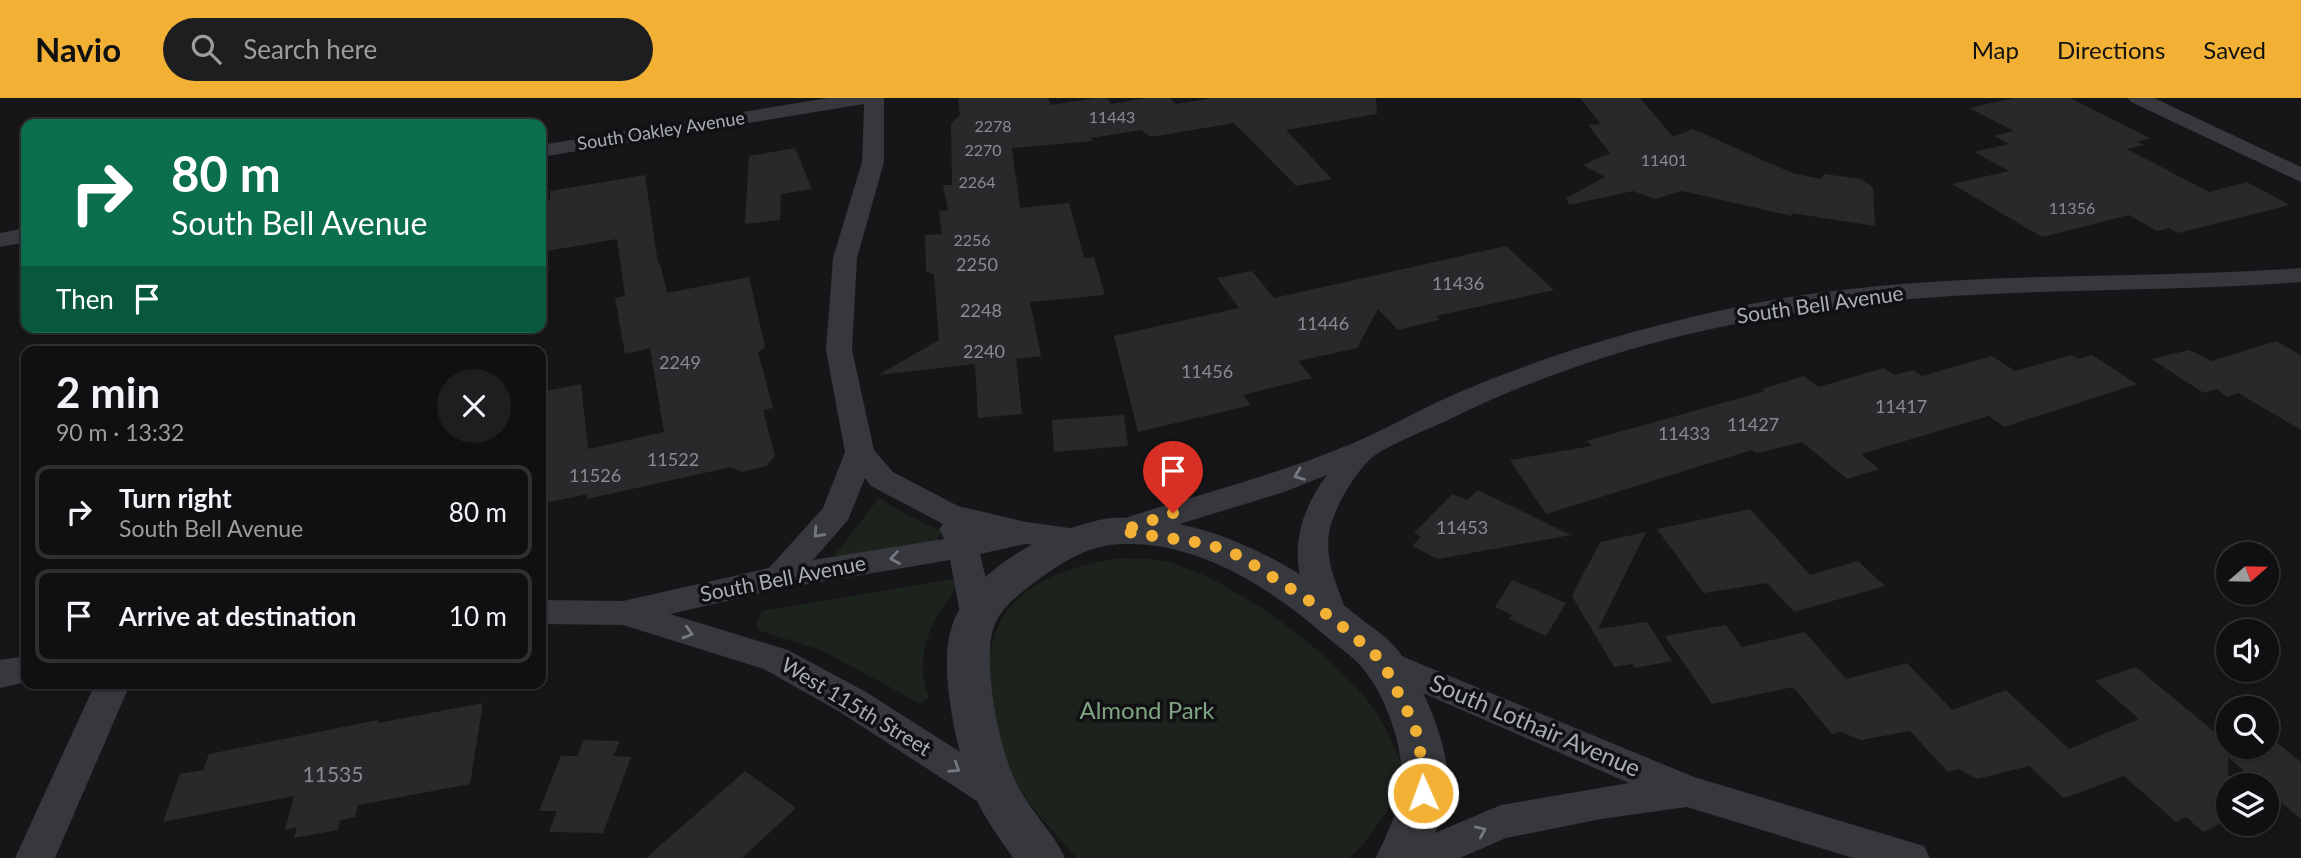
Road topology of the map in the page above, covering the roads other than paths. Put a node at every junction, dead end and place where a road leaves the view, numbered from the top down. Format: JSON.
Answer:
{"nodes":[{"id":1,"x":865,"y":98,"type":"edge"},
{"id":2,"x":874,"y":98,"type":"edge"},
{"id":3,"x":2138,"y":98,"type":"edge"},
{"id":4,"x":546,"y":150,"type":"edge"},
{"id":5,"x":2301,"y":175,"type":"edge"},
{"id":6,"x":21,"y":236,"type":"edge"},
{"id":7,"x":0,"y":240,"type":"edge"},
{"id":8,"x":2301,"y":275,"type":"edge"},
{"id":9,"x":1363,"y":450,"type":"junction"},
{"id":10,"x":860,"y":452,"type":"junction"},
{"id":11,"x":949,"y":515,"type":"junction"},
{"id":12,"x":1026,"y":533,"type":"junction"},
{"id":13,"x":1101,"y":535,"type":"junction"},
{"id":14,"x":963,"y":547,"type":"junction"},
{"id":15,"x":779,"y":577,"type":"junction"},
{"id":16,"x":546,"y":612,"type":"edge"},
{"id":17,"x":977,"y":612,"type":"junction"},
{"id":18,"x":623,"y":613,"type":"junction"},
{"id":19,"x":1331,"y":616,"type":"junction"},
{"id":20,"x":1382,"y":661,"type":"junction"},
{"id":21,"x":21,"y":670,"type":"edge"},
{"id":22,"x":0,"y":674,"type":"edge"},
{"id":23,"x":111,"y":689,"type":"edge"},
{"id":24,"x":1687,"y":791,"type":"junction"},
{"id":25,"x":999,"y":796,"type":"junction"},
{"id":26,"x":35,"y":858,"type":"edge"},
{"id":27,"x":1041,"y":858,"type":"edge"},
{"id":28,"x":1400,"y":858,"type":"edge"},
{"id":29,"x":1418,"y":858,"type":"edge"},
{"id":30,"x":1910,"y":858,"type":"edge"}],
"edges":[{"from":1,"to":4,"type":"street","name":"South Oakley Avenue"},
{"from":2,"to":10,"type":"street"},
{"from":3,"to":5,"type":"street"},
{"from":6,"to":7,"type":"street"},
{"from":8,"to":9,"type":"street","name":"South Bell Avenue"},
{"from":9,"to":13,"type":"street","name":"South Bell Avenue","one_way":true},
{"from":9,"to":19,"type":"street","name":"South Bell Avenue"},
{"from":10,"to":11,"type":"street"},
{"from":10,"to":15,"type":"street","one_way":true},
{"from":11,"to":12,"type":"street","name":"South Bell Avenue"},
{"from":11,"to":14,"type":"street"},
{"from":12,"to":13,"type":"street","name":"South Bell Avenue"},
{"from":12,"to":14,"type":"street","name":"South Bell Avenue"},
{"from":13,"to":17,"type":"street"},
{"from":13,"to":19,"type":"street"},
{"from":14,"to":15,"type":"street","name":"South Bell Avenue","one_way":true},
{"from":14,"to":17,"type":"street"},
{"from":15,"to":18,"type":"street","name":"South Bell Avenue"},
{"from":16,"to":18,"type":"street","name":"South Bell Avenue"},
{"from":17,"to":25,"type":"street"},
{"from":18,"to":25,"type":"street","name":"West 115th Street","one_way":true},
{"from":19,"to":20,"type":"street"},
{"from":20,"to":24,"type":"street","name":"South Lothair Avenue"},
{"from":20,"to":28,"type":"street"},
{"from":21,"to":22,"type":"street"},
{"from":23,"to":26,"type":"street"},
{"from":29,"to":24,"type":"street","name":"South Lothair Avenue","one_way":true},
{"from":24,"to":30,"type":"street","name":"South Lothair Avenue"},
{"from":25,"to":27,"type":"street"}]}
